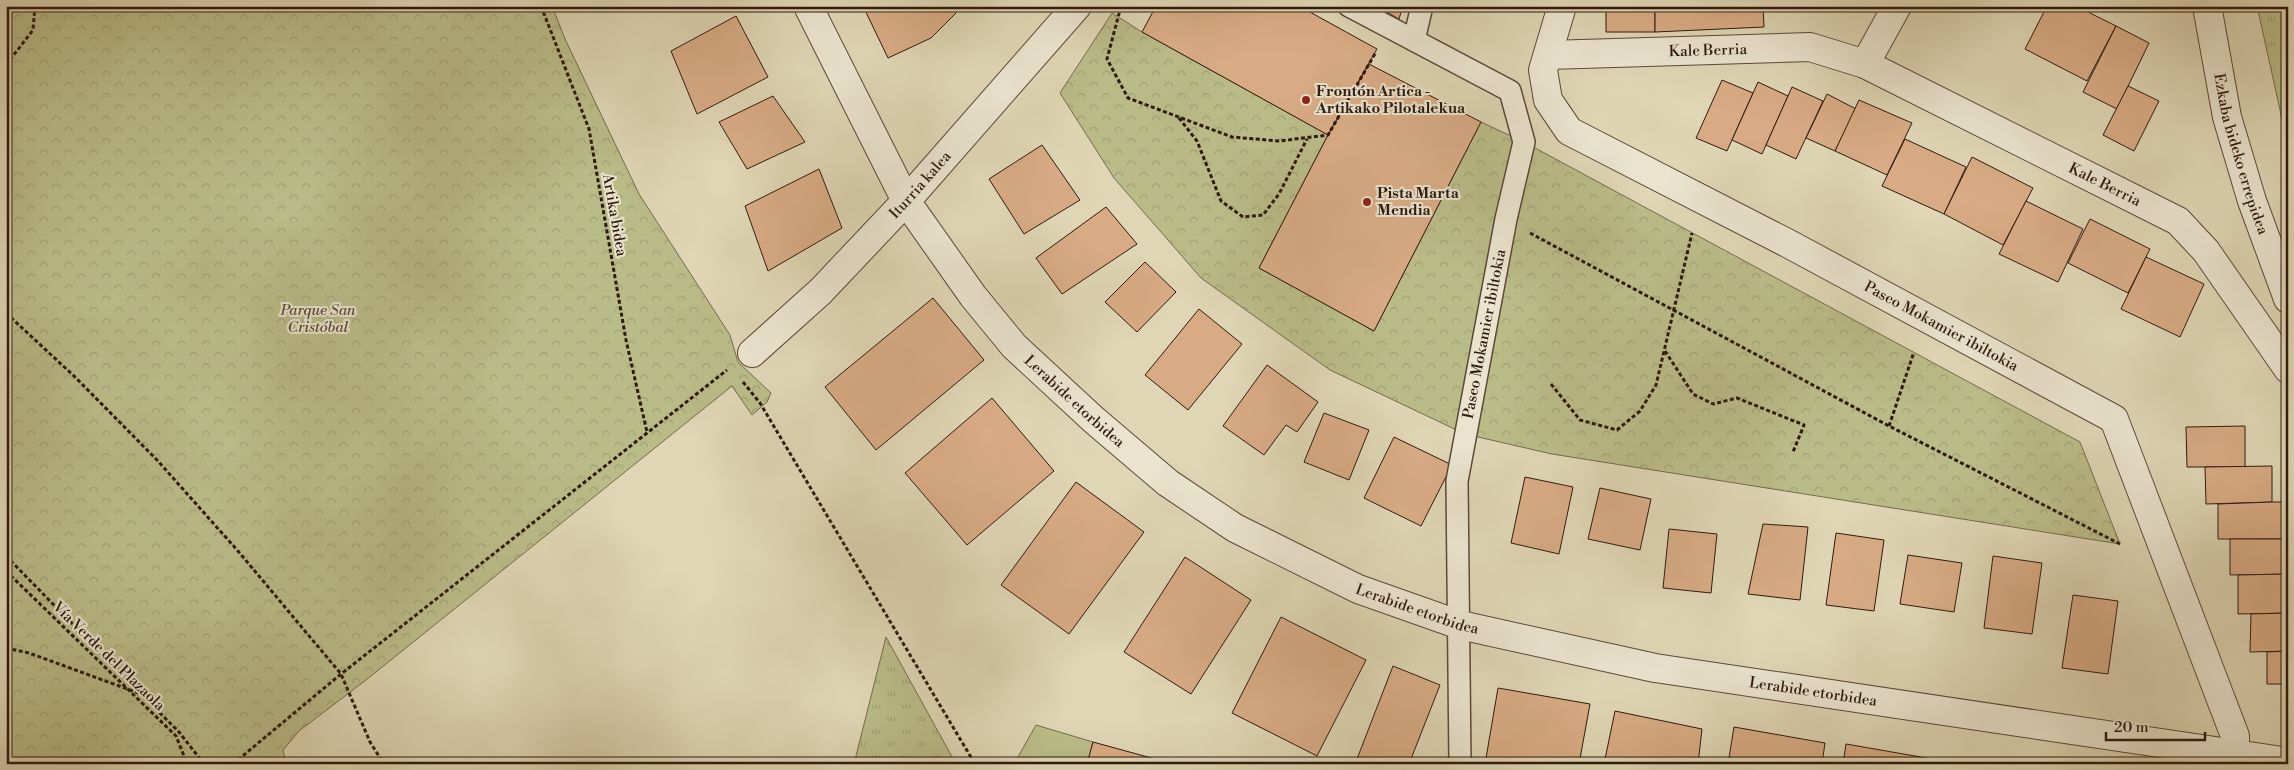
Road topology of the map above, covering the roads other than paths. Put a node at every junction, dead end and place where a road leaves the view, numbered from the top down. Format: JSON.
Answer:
{"nodes":[{"id":1,"x":808,"y":6,"type":"edge"},
{"id":2,"x":1077,"y":6,"type":"edge"},
{"id":3,"x":1349,"y":6,"type":"edge"},
{"id":4,"x":1422,"y":6,"type":"edge"},
{"id":5,"x":1562,"y":6,"type":"edge"},
{"id":6,"x":1897,"y":6,"type":"edge"},
{"id":7,"x":2208,"y":6,"type":"edge"},
{"id":8,"x":1414,"y":40,"type":"junction"},
{"id":9,"x":1548,"y":55,"type":"junction"},
{"id":10,"x":1865,"y":64,"type":"junction"},
{"id":11,"x":906,"y":201,"type":"junction"},
{"id":12,"x":2288,"y":299,"type":"edge"},
{"id":13,"x":741,"y":360,"type":"road end"},
{"id":14,"x":2288,"y":369,"type":"edge"},
{"id":15,"x":1460,"y":625,"type":"junction"},
{"id":16,"x":2235,"y":754,"type":"junction"},
{"id":17,"x":2288,"y":762,"type":"edge"},
{"id":18,"x":1460,"y":764,"type":"edge"}],
"edges":[{"from":1,"to":11,"type":"street","name":"Lerabide etorbidea"},
{"from":2,"to":11,"type":"street","name":"Iturria kalea"},
{"from":3,"to":8,"type":"street","name":"Paseo Mokamier ibiltokia"},
{"from":4,"to":8,"type":"street"},
{"from":5,"to":9,"type":"street","name":"Paseo Mokamier ibiltokia"},
{"from":6,"to":10,"type":"street"},
{"from":7,"to":12,"type":"street","name":"Ezkaba bideko errepidea"},
{"from":8,"to":15,"type":"street","name":"Paseo Mokamier ibiltokia"},
{"from":9,"to":10,"type":"street","name":"Kale Berria"},
{"from":9,"to":16,"type":"street","name":"Paseo Mokamier ibiltokia"},
{"from":10,"to":14,"type":"street","name":"Kale Berria"},
{"from":11,"to":13,"type":"street","name":"Iturria kalea"},
{"from":11,"to":15,"type":"street","name":"Lerabide etorbidea"},
{"from":15,"to":16,"type":"street","name":"Lerabide etorbidea"},
{"from":15,"to":18,"type":"street","name":"Paseo Mokamier ibiltokia"},
{"from":16,"to":17,"type":"street","name":"Lerabide etorbidea"}]}
